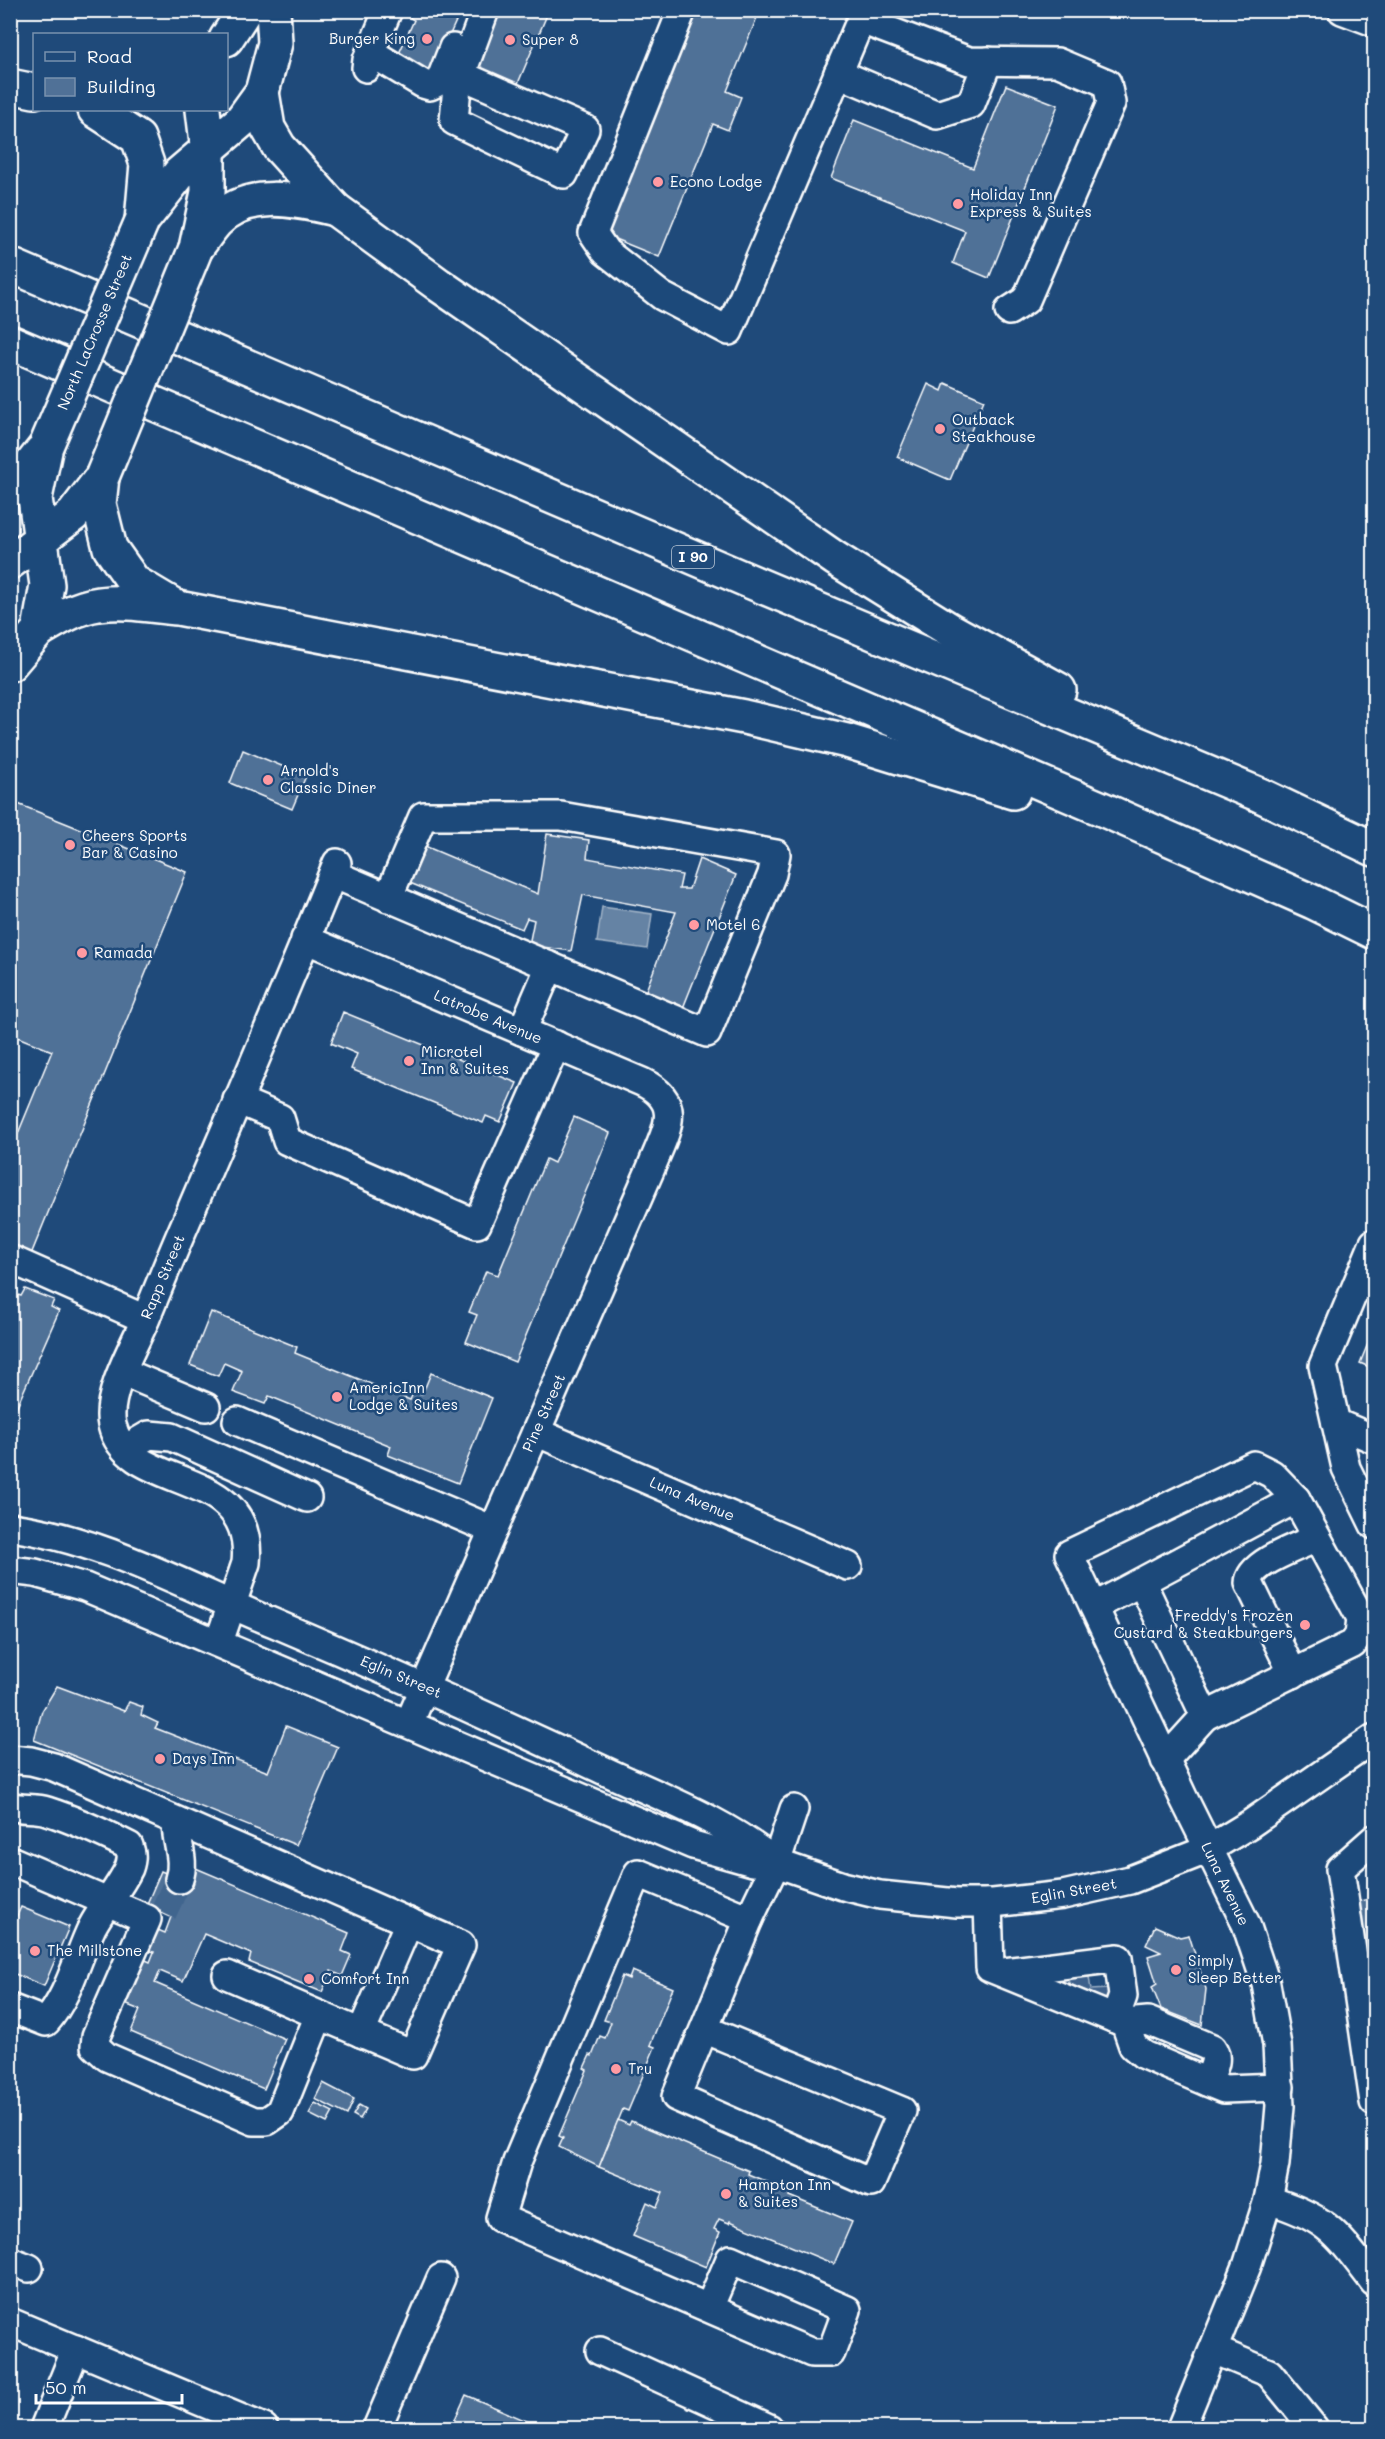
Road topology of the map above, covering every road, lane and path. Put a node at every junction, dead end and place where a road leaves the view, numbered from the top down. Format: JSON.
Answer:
{"nodes":[{"id":1,"x":245,"y":10,"type":"edge"},
{"id":2,"x":273,"y":10,"type":"edge"},
{"id":3,"x":388,"y":10,"type":"edge"},
{"id":4,"x":469,"y":10,"type":"edge"},
{"id":5,"x":485,"y":10,"type":"edge"},
{"id":6,"x":682,"y":10,"type":"edge"},
{"id":7,"x":1342,"y":10,"type":"edge"},
{"id":8,"x":863,"y":15,"type":"edge"},
{"id":9,"x":1374,"y":22,"type":"edge"},
{"id":10,"x":228,"y":36,"type":"edge"},
{"id":11,"x":988,"y":61,"type":"junction"},
{"id":12,"x":838,"y":73,"type":"junction"},
{"id":13,"x":450,"y":78,"type":"junction"},
{"id":14,"x":10,"y":86,"type":"edge"},
{"id":15,"x":33,"y":91,"type":"edge"},
{"id":16,"x":262,"y":92,"type":"junction"},
{"id":17,"x":97,"y":111,"type":"edge"},
{"id":18,"x":203,"y":111,"type":"edge"},
{"id":19,"x":208,"y":151,"type":"junction"},
{"id":20,"x":335,"y":209,"type":"junction"},
{"id":21,"x":142,"y":221,"type":"junction"},
{"id":22,"x":196,"y":248,"type":"junction"},
{"id":23,"x":10,"y":265,"type":"edge"},
{"id":24,"x":1009,"y":311,"type":"dead end"},
{"id":25,"x":10,"y":342,"type":"edge"},
{"id":26,"x":46,"y":446,"type":"junction"},
{"id":27,"x":102,"y":477,"type":"junction"},
{"id":28,"x":10,"y":489,"type":"edge"},
{"id":29,"x":42,"y":538,"type":"junction"},
{"id":30,"x":10,"y":562,"type":"edge"},
{"id":31,"x":178,"y":608,"type":"junction"},
{"id":32,"x":39,"y":630,"type":"junction"},
{"id":33,"x":10,"y":664,"type":"edge"},
{"id":34,"x":1260,"y":795,"type":"junction"},
{"id":35,"x":1374,"y":849,"type":"edge"},
{"id":36,"x":388,"y":898,"type":"junction"},
{"id":37,"x":1313,"y":902,"type":"junction"},
{"id":38,"x":1374,"y":932,"type":"edge"},
{"id":39,"x":305,"y":939,"type":"junction"},
{"id":40,"x":550,"y":966,"type":"junction"},
{"id":41,"x":522,"y":1031,"type":"junction"},
{"id":42,"x":556,"y":1045,"type":"junction"},
{"id":43,"x":237,"y":1101,"type":"junction"},
{"id":44,"x":667,"y":1101,"type":"joint"},
{"id":45,"x":1374,"y":1243,"type":"edge"},
{"id":46,"x":10,"y":1259,"type":"edge"},
{"id":47,"x":145,"y":1319,"type":"junction"},
{"id":48,"x":123,"y":1372,"type":"junction"},
{"id":49,"x":206,"y":1407,"type":"dead end"},
{"id":50,"x":237,"y":1421,"type":"dead end"},
{"id":51,"x":1336,"y":1423,"type":"junction"},
{"id":52,"x":536,"y":1432,"type":"junction"},
{"id":53,"x":1374,"y":1439,"type":"edge"},
{"id":54,"x":125,"y":1449,"type":"junction"},
{"id":55,"x":308,"y":1498,"type":"dead end"},
{"id":56,"x":1296,"y":1499,"type":"junction"},
{"id":57,"x":1374,"y":1525,"type":"edge"},
{"id":58,"x":10,"y":1527,"type":"edge"},
{"id":59,"x":493,"y":1530,"type":"junction"},
{"id":60,"x":1317,"y":1538,"type":"junction"},
{"id":61,"x":848,"y":1566,"type":"dead end"},
{"id":62,"x":10,"y":1570,"type":"edge"},
{"id":63,"x":1142,"y":1583,"type":"junction"},
{"id":64,"x":233,"y":1606,"type":"junction"},
{"id":65,"x":1094,"y":1607,"type":"junction"},
{"id":66,"x":219,"y":1642,"type":"junction"},
{"id":67,"x":1293,"y":1674,"type":"junction"},
{"id":68,"x":425,"y":1687,"type":"junction"},
{"id":69,"x":1205,"y":1716,"type":"junction"},
{"id":70,"x":409,"y":1723,"type":"junction"},
{"id":71,"x":1374,"y":1738,"type":"edge"},
{"id":72,"x":10,"y":1759,"type":"edge"},
{"id":73,"x":1166,"y":1760,"type":"junction"},
{"id":74,"x":794,"y":1809,"type":"dead end"},
{"id":75,"x":13,"y":1815,"type":"edge"},
{"id":76,"x":176,"y":1821,"type":"junction"},
{"id":77,"x":1374,"y":1839,"type":"edge"},
{"id":78,"x":1209,"y":1849,"type":"junction"},
{"id":79,"x":10,"y":1860,"type":"edge"},
{"id":80,"x":776,"y":1863,"type":"junction"},
{"id":81,"x":178,"y":1879,"type":"tunnel mouth"},
{"id":82,"x":110,"y":1902,"type":"junction"},
{"id":83,"x":988,"y":1903,"type":"junction"},
{"id":84,"x":749,"y":1919,"type":"junction"},
{"id":85,"x":409,"y":1922,"type":"junction"},
{"id":86,"x":1002,"y":1972,"type":"junction"},
{"id":87,"x":227,"y":1974,"type":"dead end"},
{"id":88,"x":10,"y":2008,"type":"edge"},
{"id":89,"x":320,"y":2015,"type":"junction"},
{"id":90,"x":1120,"y":2021,"type":"junction"},
{"id":91,"x":704,"y":2029,"type":"junction"},
{"id":92,"x":362,"y":2033,"type":"junction"},
{"id":93,"x":1280,"y":2087,"type":"junction"},
{"id":94,"x":1374,"y":2102,"type":"edge"},
{"id":95,"x":1268,"y":2200,"type":"junction"},
{"id":96,"x":441,"y":2278,"type":"dead end"},
{"id":97,"x":1374,"y":2282,"type":"edge"},
{"id":98,"x":709,"y":2308,"type":"junction"},
{"id":99,"x":10,"y":2322,"type":"edge"},
{"id":100,"x":76,"y":2349,"type":"junction"},
{"id":101,"x":1214,"y":2350,"type":"junction"},
{"id":102,"x":600,"y":2351,"type":"dead end"},
{"id":103,"x":44,"y":2428,"type":"edge"},
{"id":104,"x":264,"y":2428,"type":"edge"},
{"id":105,"x":377,"y":2428,"type":"edge"},
{"id":106,"x":769,"y":2428,"type":"edge"},
{"id":107,"x":1181,"y":2428,"type":"edge"},
{"id":108,"x":1314,"y":2428,"type":"edge"}],
"edges":[{"from":1,"to":10,"type":"main road"},
{"from":2,"to":16,"type":"main road","name":"North LaCrosse Street"},
{"from":3,"to":13,"type":"street"},
{"from":4,"to":13,"type":"street"},
{"from":5,"to":13,"type":"street"},
{"from":6,"to":12,"type":"street"},
{"from":7,"to":9,"type":"street"},
{"from":8,"to":11,"type":"street"},
{"from":8,"to":12,"type":"street"},
{"from":11,"to":12,"type":"street"},
{"from":11,"to":24,"type":"street"},
{"from":13,"to":13,"type":"street"},
{"from":14,"to":15,"type":"main road"},
{"from":16,"to":19,"type":"main road","name":"North LaCrosse Street"},
{"from":16,"to":20,"type":"main road"},
{"from":17,"to":21,"type":"main road"},
{"from":18,"to":19,"type":"main road"},
{"from":19,"to":21,"type":"main road","name":"North LaCrosse Street"},
{"from":19,"to":22,"type":"main road"},
{"from":20,"to":22,"type":"main road"},
{"from":20,"to":34,"type":"main road"},
{"from":21,"to":26,"type":"main road","name":"North LaCrosse Street","bridge":true},
{"from":22,"to":27,"type":"main road","bridge":true},
{"from":23,"to":34,"type":"main road","number":"I 90"},
{"from":25,"to":37,"type":"main road"},
{"from":26,"to":28,"type":"main road"},
{"from":26,"to":29,"type":"main road","name":"North LaCrosse Street"},
{"from":27,"to":29,"type":"main road"},
{"from":27,"to":31,"type":"main road"},
{"from":29,"to":30,"type":"main road"},
{"from":29,"to":32,"type":"main road","name":"North LaCrosse Street"},
{"from":31,"to":32,"type":"main road"},
{"from":31,"to":37,"type":"main road"},
{"from":32,"to":33,"type":"main road"},
{"from":34,"to":35,"type":"main road","number":"I 90"},
{"from":36,"to":39,"type":"street","name":"Rapp Street"},
{"from":36,"to":40,"type":"street"},
{"from":36,"to":40,"type":"street"},
{"from":37,"to":38,"type":"main road"},
{"from":39,"to":41,"type":"street","name":"Latrobe Avenue"},
{"from":39,"to":43,"type":"street","name":"Rapp Street"},
{"from":40,"to":41,"type":"street"},
{"from":41,"to":42,"type":"street","name":"Latrobe Avenue"},
{"from":42,"to":43,"type":"street"},
{"from":42,"to":44,"type":"street","name":"Latrobe Avenue"},
{"from":43,"to":47,"type":"street","name":"Rapp Street"},
{"from":44,"to":52,"type":"street","name":"Pine Street"},
{"from":45,"to":51,"type":"street"},
{"from":46,"to":47,"type":"street"},
{"from":47,"to":48,"type":"street","name":"Rapp Street"},
{"from":48,"to":49,"type":"street"},
{"from":48,"to":54,"type":"street","name":"Rapp Street"},
{"from":50,"to":59,"type":"street"},
{"from":51,"to":53,"type":"street"},
{"from":51,"to":57,"type":"street"},
{"from":52,"to":59,"type":"street","name":"Pine Street"},
{"from":52,"to":61,"type":"street","name":"Luna Avenue"},
{"from":54,"to":55,"type":"street"},
{"from":54,"to":64,"type":"street"},
{"from":56,"to":60,"type":"street"},
{"from":56,"to":63,"type":"street"},
{"from":56,"to":65,"type":"street","name":"Luna Avenue"},
{"from":58,"to":64,"type":"street","name":"Eglin Street"},
{"from":59,"to":68,"type":"street","name":"Pine Street"},
{"from":60,"to":67,"type":"street"},
{"from":60,"to":67,"type":"street"},
{"from":62,"to":66,"type":"street","name":"Eglin Street"},
{"from":63,"to":65,"type":"street"},
{"from":63,"to":69,"type":"street"},
{"from":64,"to":66,"type":"street"},
{"from":64,"to":68,"type":"street","name":"Eglin Street"},
{"from":65,"to":73,"type":"street","name":"Luna Avenue"},
{"from":66,"to":70,"type":"street","name":"Eglin Street"},
{"from":67,"to":69,"type":"street"},
{"from":68,"to":70,"type":"street","name":"Pine Street"},
{"from":68,"to":80,"type":"street","name":"Eglin Street"},
{"from":69,"to":73,"type":"street"},
{"from":70,"to":80,"type":"street","name":"Eglin Street"},
{"from":71,"to":78,"type":"street","name":"Eglin Street"},
{"from":72,"to":76,"type":"street"},
{"from":73,"to":78,"type":"street","name":"Luna Avenue"},
{"from":74,"to":80,"type":"street"},
{"from":75,"to":82,"type":"street"},
{"from":76,"to":81,"type":"street"},
{"from":76,"to":85,"type":"street"},
{"from":77,"to":94,"type":"street"},
{"from":78,"to":83,"type":"street","name":"Eglin Street"},
{"from":78,"to":93,"type":"street","name":"Luna Avenue"},
{"from":79,"to":82,"type":"street"},
{"from":80,"to":83,"type":"street","name":"Eglin Street"},
{"from":80,"to":84,"type":"street"},
{"from":82,"to":88,"type":"street"},
{"from":82,"to":89,"type":"street"},
{"from":83,"to":86,"type":"street"},
{"from":84,"to":91,"type":"street"},
{"from":84,"to":98,"type":"street"},
{"from":85,"to":92,"type":"street"},
{"from":85,"to":92,"type":"street"},
{"from":86,"to":90,"type":"street"},
{"from":86,"to":90,"type":"street"},
{"from":87,"to":89,"type":"street"},
{"from":89,"to":92,"type":"street"},
{"from":90,"to":93,"type":"street"},
{"from":91,"to":91,"type":"street"},
{"from":93,"to":95,"type":"street","name":"Luna Avenue"},
{"from":95,"to":97,"type":"street"},
{"from":95,"to":101,"type":"street","name":"Luna Avenue"},
{"from":96,"to":105,"type":"street"},
{"from":98,"to":98,"type":"street"},
{"from":99,"to":100,"type":"street"},
{"from":100,"to":103,"type":"street"},
{"from":100,"to":104,"type":"street"},
{"from":101,"to":107,"type":"street","name":"Luna Avenue"},
{"from":101,"to":108,"type":"street"},
{"from":102,"to":106,"type":"street"}]}
